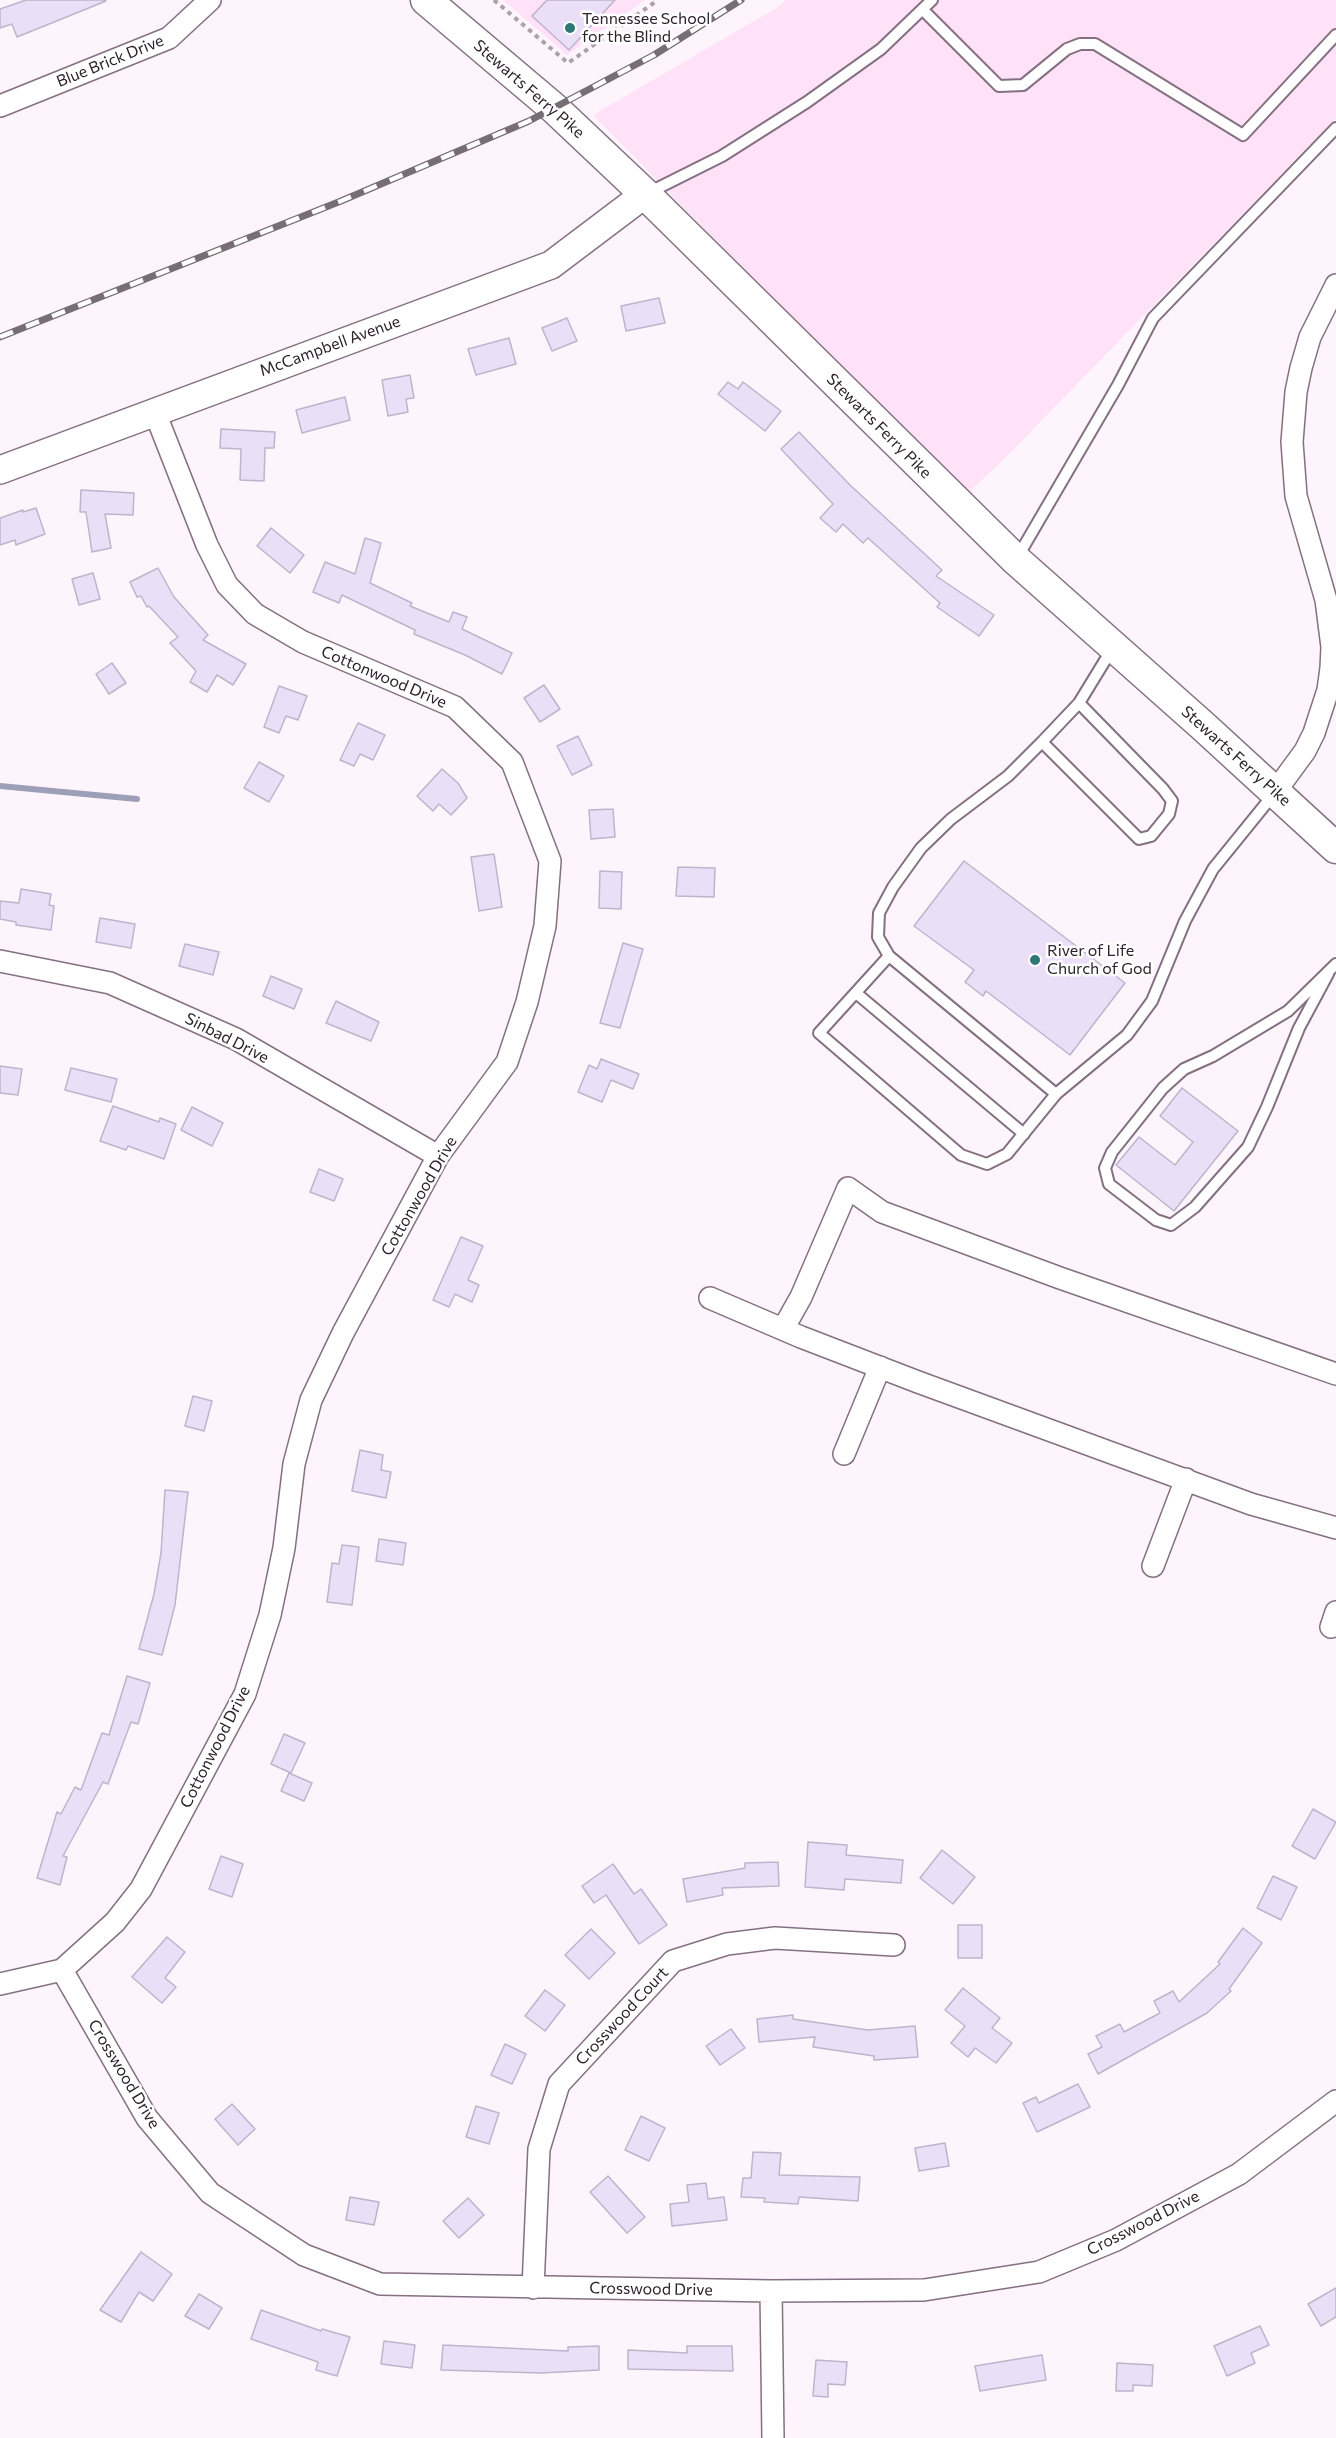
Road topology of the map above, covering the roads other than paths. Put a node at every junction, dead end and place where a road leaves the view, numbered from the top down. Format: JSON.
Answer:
{"nodes":[{"id":1,"x":210,"y":0,"type":"edge"},
{"id":2,"x":426,"y":0,"type":"edge"},
{"id":3,"x":932,"y":0,"type":"edge"},
{"id":4,"x":922,"y":10,"type":"junction"},
{"id":5,"x":1336,"y":35,"type":"edge"},
{"id":6,"x":0,"y":106,"type":"edge"},
{"id":7,"x":1336,"y":128,"type":"edge"},
{"id":8,"x":645,"y":194,"type":"junction"},
{"id":9,"x":1336,"y":285,"type":"edge"},
{"id":10,"x":154,"y":410,"type":"junction"},
{"id":11,"x":0,"y":470,"type":"edge"},
{"id":12,"x":1016,"y":560,"type":"junction"},
{"id":13,"x":1333,"y":621,"type":"edge"},
{"id":14,"x":1113,"y":647,"type":"junction"},
{"id":15,"x":1334,"y":660,"type":"edge"},
{"id":16,"x":1079,"y":703,"type":"junction"},
{"id":17,"x":1042,"y":742,"type":"junction"},
{"id":18,"x":1275,"y":792,"type":"junction"},
{"id":19,"x":1336,"y":848,"type":"edge"},
{"id":20,"x":889,"y":956,"type":"junction"},
{"id":21,"x":0,"y":961,"type":"edge"},
{"id":22,"x":1336,"y":964,"type":"edge"},
{"id":23,"x":1328,"y":974,"type":"junction"},
{"id":24,"x":856,"y":993,"type":"junction"},
{"id":25,"x":1056,"y":1094,"type":"junction"},
{"id":26,"x":1024,"y":1134,"type":"junction"},
{"id":27,"x":438,"y":1156,"type":"junction"},
{"id":28,"x":710,"y":1298,"type":"dead end"},
{"id":29,"x":783,"y":1329,"type":"junction"},
{"id":30,"x":880,"y":1367,"type":"junction"},
{"id":31,"x":1336,"y":1374,"type":"edge"},
{"id":32,"x":844,"y":1454,"type":"dead end"},
{"id":33,"x":1186,"y":1479,"type":"junction"},
{"id":34,"x":1336,"y":1527,"type":"edge"},
{"id":35,"x":1153,"y":1566,"type":"dead end"},
{"id":36,"x":894,"y":1946,"type":"dead end"},
{"id":37,"x":62,"y":1970,"type":"junction"},
{"id":38,"x":0,"y":1984,"type":"edge"},
{"id":39,"x":1336,"y":2101,"type":"edge"},
{"id":40,"x":533,"y":2288,"type":"junction"},
{"id":41,"x":771,"y":2291,"type":"junction"},
{"id":42,"x":773,"y":2438,"type":"edge"}],
"edges":[{"from":1,"to":6,"type":"street","name":"Blue Brick Drive"},
{"from":2,"to":8,"type":"main road","name":"Stewarts Ferry Pike"},
{"from":3,"to":4,"type":"lane"},
{"from":4,"to":5,"type":"lane"},
{"from":4,"to":8,"type":"lane"},
{"from":7,"to":12,"type":"lane"},
{"from":8,"to":10,"type":"street","name":"McCampbell Avenue"},
{"from":8,"to":12,"type":"main road","name":"Stewarts Ferry Pike"},
{"from":9,"to":13,"type":"street"},
{"from":10,"to":11,"type":"street","name":"McCampbell Avenue"},
{"from":10,"to":27,"type":"street","name":"Cottonwood Drive"},
{"from":12,"to":14,"type":"main road","name":"Stewarts Ferry Pike"},
{"from":13,"to":15,"type":"street"},
{"from":14,"to":16,"type":"lane"},
{"from":14,"to":18,"type":"main road","name":"Stewarts Ferry Pike"},
{"from":15,"to":18,"type":"street"},
{"from":16,"to":17,"type":"lane"},
{"from":16,"to":17,"type":"lane"},
{"from":17,"to":20,"type":"lane"},
{"from":18,"to":19,"type":"main road","name":"Stewarts Ferry Pike"},
{"from":18,"to":25,"type":"lane"},
{"from":20,"to":24,"type":"lane"},
{"from":20,"to":25,"type":"lane"},
{"from":21,"to":27,"type":"street","name":"Sinbad Drive"},
{"from":22,"to":23,"type":"lane"},
{"from":23,"to":23,"type":"lane"},
{"from":24,"to":26,"type":"lane"},
{"from":24,"to":26,"type":"lane"},
{"from":25,"to":26,"type":"lane"},
{"from":27,"to":37,"type":"street","name":"Cottonwood Drive"},
{"from":28,"to":29,"type":"street"},
{"from":29,"to":30,"type":"street"},
{"from":29,"to":31,"type":"street"},
{"from":30,"to":32,"type":"street"},
{"from":30,"to":33,"type":"street"},
{"from":33,"to":34,"type":"street"},
{"from":33,"to":35,"type":"street"},
{"from":36,"to":40,"type":"street","name":"Crosswood Court"},
{"from":37,"to":38,"type":"street","name":"Cottonwood Drive"},
{"from":37,"to":40,"type":"street","name":"Crosswood Drive"},
{"from":39,"to":41,"type":"street","name":"Crosswood Drive"},
{"from":40,"to":41,"type":"street","name":"Crosswood Drive"},
{"from":41,"to":42,"type":"street"}]}
